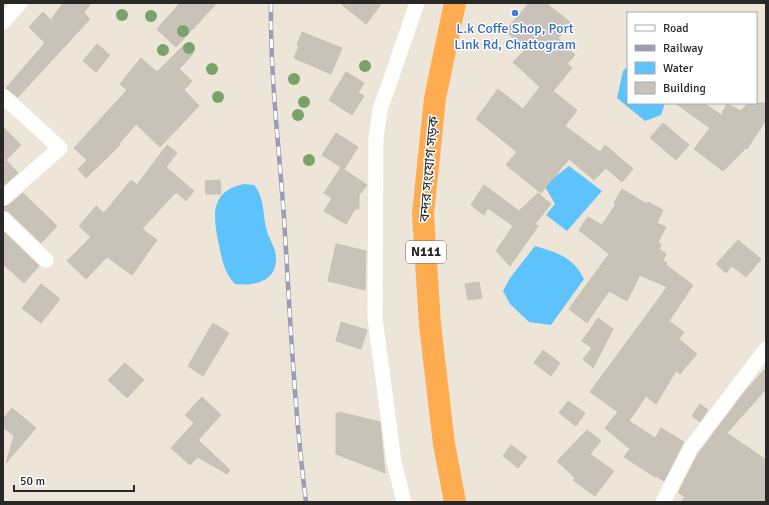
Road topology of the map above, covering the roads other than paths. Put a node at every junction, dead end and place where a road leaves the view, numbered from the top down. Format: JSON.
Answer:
{"nodes":[{"id":1,"x":20,"y":3,"type":"edge"},
{"id":2,"x":417,"y":3,"type":"edge"},
{"id":3,"x":455,"y":3,"type":"edge"},
{"id":4,"x":3,"y":22,"type":"edge"},
{"id":5,"x":3,"y":96,"type":"edge"},
{"id":6,"x":4,"y":197,"type":"edge"},
{"id":7,"x":3,"y":219,"type":"edge"},
{"id":8,"x":46,"y":260,"type":"dead end"},
{"id":9,"x":766,"y":349,"type":"edge"},
{"id":10,"x":404,"y":502,"type":"edge"},
{"id":11,"x":455,"y":502,"type":"edge"},
{"id":12,"x":663,"y":502,"type":"edge"}],
"edges":[{"from":1,"to":4,"type":"street"},
{"from":2,"to":10,"type":"street"},
{"from":3,"to":11,"type":"highway","name":"বন্দর সংযোগ সড়ক","number":"N111"},
{"from":5,"to":6,"type":"street"},
{"from":7,"to":8,"type":"street"},
{"from":9,"to":12,"type":"street"}]}
